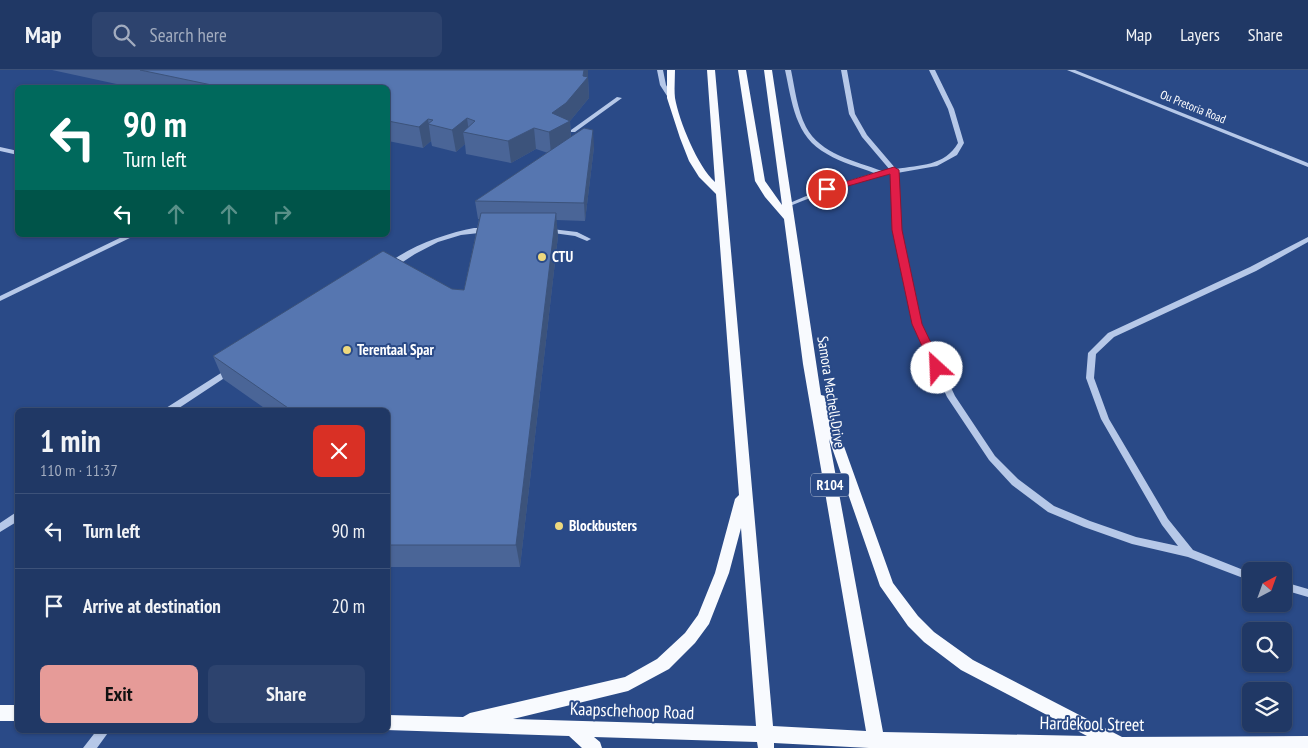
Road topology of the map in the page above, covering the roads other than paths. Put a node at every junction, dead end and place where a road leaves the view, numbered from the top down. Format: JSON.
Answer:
{"nodes":[{"id":1,"x":660,"y":70,"type":"edge"},
{"id":2,"x":671,"y":70,"type":"edge"},
{"id":3,"x":711,"y":70,"type":"edge"},
{"id":4,"x":742,"y":70,"type":"edge"},
{"id":5,"x":768,"y":70,"type":"edge"},
{"id":6,"x":788,"y":70,"type":"edge"},
{"id":7,"x":844,"y":70,"type":"edge"},
{"id":8,"x":932,"y":70,"type":"edge"},
{"id":9,"x":1070,"y":70,"type":"edge"},
{"id":10,"x":619,"y":98,"type":"dead end"},
{"id":11,"x":671,"y":98,"type":"junction"},
{"id":12,"x":573,"y":131,"type":"dead end"},
{"id":13,"x":0,"y":149,"type":"edge"},
{"id":14,"x":15,"y":152,"type":"edge"},
{"id":15,"x":1308,"y":165,"type":"edge"},
{"id":16,"x":894,"y":170,"type":"junction"},
{"id":17,"x":881,"y":173,"type":"junction"},
{"id":18,"x":722,"y":194,"type":"junction"},
{"id":19,"x":788,"y":205,"type":"junction"},
{"id":20,"x":790,"y":220,"type":"junction"},
{"id":21,"x":495,"y":230,"type":"edge"},
{"id":22,"x":540,"y":230,"type":"edge"},
{"id":23,"x":128,"y":237,"type":"edge"},
{"id":24,"x":588,"y":239,"type":"dead end"},
{"id":25,"x":1308,"y":239,"type":"edge"},
{"id":26,"x":381,"y":272,"type":"edge"},
{"id":27,"x":0,"y":299,"type":"edge"},
{"id":28,"x":240,"y":363,"type":"edge"},
{"id":29,"x":809,"y":364,"type":"junction"},
{"id":30,"x":172,"y":408,"type":"edge"},
{"id":31,"x":745,"y":488,"type":"junction"},
{"id":32,"x":15,"y":517,"type":"edge"},
{"id":33,"x":0,"y":528,"type":"edge"},
{"id":34,"x":1189,"y":553,"type":"junction"},
{"id":35,"x":1242,"y":574,"type":"edge"},
{"id":36,"x":1292,"y":588,"type":"edge"},
{"id":37,"x":1308,"y":593,"type":"edge"},
{"id":38,"x":0,"y":713,"type":"edge"},
{"id":39,"x":15,"y":713,"type":"edge"},
{"id":40,"x":390,"y":723,"type":"edge"},
{"id":41,"x":453,"y":724,"type":"junction"},
{"id":42,"x":573,"y":729,"type":"junction"},
{"id":43,"x":102,"y":733,"type":"edge"},
{"id":44,"x":766,"y":741,"type":"edge"},
{"id":45,"x":876,"y":744,"type":"edge"},
{"id":46,"x":1308,"y":744,"type":"edge"},
{"id":47,"x":1121,"y":745,"type":"junction"},
{"id":48,"x":89,"y":748,"type":"edge"},
{"id":49,"x":594,"y":748,"type":"edge"}],
"edges":[{"from":1,"to":11,"type":"street"},
{"from":2,"to":11,"type":"main road"},
{"from":3,"to":18,"type":"main road"},
{"from":4,"to":20,"type":"main road"},
{"from":5,"to":19,"type":"main road","name":"Samora Machell Drive","number":"R104"},
{"from":6,"to":17,"type":"street"},
{"from":7,"to":16,"type":"street"},
{"from":8,"to":16,"type":"street"},
{"from":9,"to":15,"type":"street","name":"Ou Pretoria Road"},
{"from":10,"to":12,"type":"street"},
{"from":11,"to":18,"type":"main road"},
{"from":13,"to":14,"type":"street"},
{"from":16,"to":17,"type":"street"},
{"from":16,"to":34,"type":"street"},
{"from":17,"to":19,"type":"street"},
{"from":18,"to":31,"type":"main road"},
{"from":19,"to":20,"type":"main road","name":"Samora Machell Drive","number":"R104"},
{"from":20,"to":29,"type":"main road","name":"Samora Machell Drive","number":"R104"},
{"from":21,"to":26,"type":"street"},
{"from":22,"to":24,"type":"street"},
{"from":23,"to":27,"type":"street"},
{"from":25,"to":34,"type":"street"},
{"from":28,"to":30,"type":"street"},
{"from":29,"to":45,"type":"main road","name":"Samora Machell Drive","number":"R104"},
{"from":29,"to":47,"type":"main road"},
{"from":31,"to":41,"type":"main road"},
{"from":31,"to":44,"type":"main road"},
{"from":32,"to":33,"type":"street"},
{"from":34,"to":35,"type":"street"},
{"from":36,"to":37,"type":"street"},
{"from":38,"to":39,"type":"main road"},
{"from":40,"to":41,"type":"main road","name":"Kaapschehoop Road"},
{"from":41,"to":42,"type":"main road","name":"Kaapschehoop Road"},
{"from":42,"to":44,"type":"main road","name":"Kaapschehoop Road"},
{"from":42,"to":49,"type":"main road"},
{"from":43,"to":48,"type":"street"},
{"from":44,"to":45,"type":"main road","name":"Kaapschehoop Road"},
{"from":45,"to":47,"type":"main road","name":"Hardekool Street"},
{"from":46,"to":47,"type":"main road","name":"Hardekool Street"}]}
